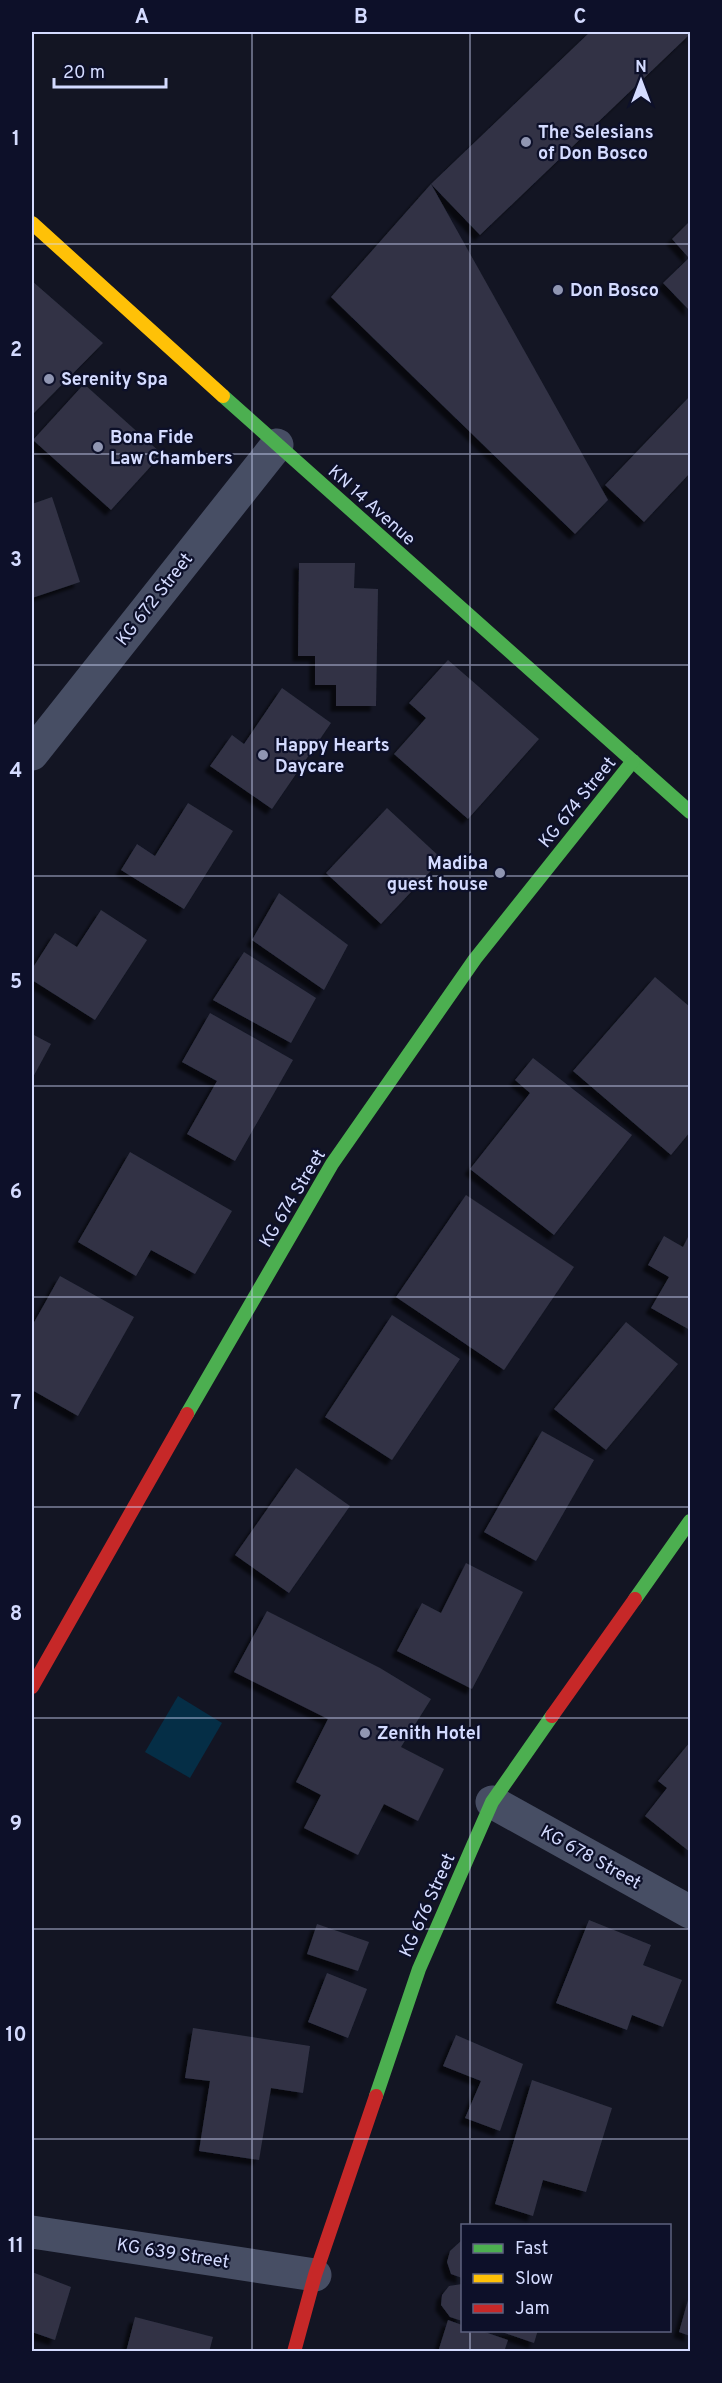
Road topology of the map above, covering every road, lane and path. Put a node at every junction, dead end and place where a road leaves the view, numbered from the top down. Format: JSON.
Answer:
{"nodes":[{"id":1,"x":32,"y":223,"type":"edge"},
{"id":2,"x":277,"y":445,"type":"junction"},
{"id":3,"x":32,"y":754,"type":"edge"},
{"id":4,"x":633,"y":761,"type":"junction"},
{"id":5,"x":690,"y":812,"type":"edge"},
{"id":6,"x":690,"y":1521,"type":"edge"},
{"id":7,"x":32,"y":1687,"type":"edge"},
{"id":8,"x":492,"y":1802,"type":"junction"},
{"id":9,"x":690,"y":1912,"type":"edge"},
{"id":10,"x":32,"y":2232,"type":"edge"},
{"id":11,"x":315,"y":2275,"type":"junction"},
{"id":12,"x":294,"y":2352,"type":"edge"}],
"edges":[{"from":1,"to":2,"type":"street","name":"KN 14 Avenue"},
{"from":2,"to":3,"type":"street","name":"KG 672 Street"},
{"from":2,"to":4,"type":"street","name":"KN 14 Avenue"},
{"from":4,"to":5,"type":"street","name":"KN 14 Avenue"},
{"from":4,"to":7,"type":"street","name":"KG 674 Street"},
{"from":6,"to":8,"type":"street","name":"KG 676 Street"},
{"from":8,"to":9,"type":"street","name":"KG 678 Street"},
{"from":8,"to":11,"type":"street","name":"KG 676 Street"},
{"from":10,"to":11,"type":"street","name":"KG 639 Street"},
{"from":11,"to":12,"type":"street","name":"KG 676 Street"}]}
